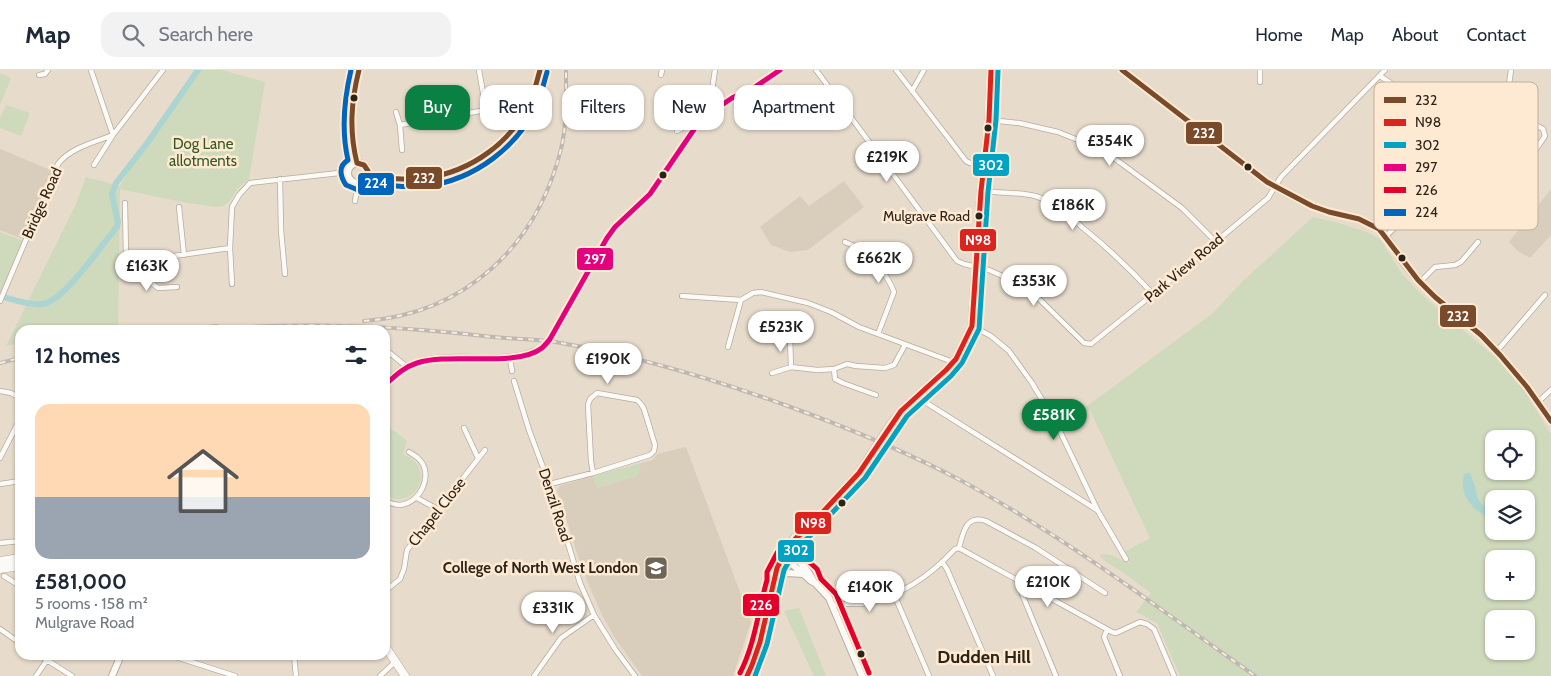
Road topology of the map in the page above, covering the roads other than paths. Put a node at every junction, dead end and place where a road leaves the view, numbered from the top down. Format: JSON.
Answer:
{"nodes":[{"id":1,"x":48,"y":70,"type":"edge"},
{"id":2,"x":91,"y":70,"type":"edge"},
{"id":3,"x":163,"y":70,"type":"edge"},
{"id":4,"x":359,"y":70,"type":"edge"},
{"id":5,"x":479,"y":70,"type":"edge"},
{"id":6,"x":540,"y":70,"type":"edge"},
{"id":7,"x":715,"y":70,"type":"edge"},
{"id":8,"x":780,"y":70,"type":"edge"},
{"id":9,"x":816,"y":70,"type":"edge"},
{"id":10,"x":896,"y":70,"type":"edge"},
{"id":11,"x":924,"y":70,"type":"edge"},
{"id":12,"x":991,"y":70,"type":"edge"},
{"id":13,"x":1122,"y":70,"type":"edge"},
{"id":14,"x":1260,"y":70,"type":"edge"},
{"id":15,"x":1385,"y":70,"type":"edge"},
{"id":16,"x":39,"y":75,"type":"dead end"},
{"id":17,"x":1380,"y":76,"type":"junction"},
{"id":18,"x":1260,"y":82,"type":"dead end"},
{"id":19,"x":1374,"y":82,"type":"edge"},
{"id":20,"x":1374,"y":82,"type":"edge"},
{"id":21,"x":1389,"y":82,"type":"edge"},
{"id":22,"x":482,"y":85,"type":"edge"},
{"id":23,"x":537,"y":85,"type":"edge"},
{"id":24,"x":713,"y":85,"type":"edge"},
{"id":25,"x":912,"y":91,"type":"junction"},
{"id":26,"x":724,"y":103,"type":"edge"},
{"id":27,"x":480,"y":111,"type":"edge"},
{"id":28,"x":396,"y":112,"type":"dead end"},
{"id":29,"x":989,"y":120,"type":"junction"},
{"id":30,"x":400,"y":125,"type":"junction"},
{"id":31,"x":1538,"y":125,"type":"edge"},
{"id":32,"x":513,"y":130,"type":"edge"},
{"id":33,"x":680,"y":130,"type":"edge"},
{"id":34,"x":694,"y":130,"type":"edge"},
{"id":35,"x":677,"y":132,"type":"dead end"},
{"id":36,"x":113,"y":135,"type":"junction"},
{"id":37,"x":1538,"y":146,"type":"edge"},
{"id":38,"x":402,"y":150,"type":"dead end"},
{"id":39,"x":357,"y":163,"type":"junction"},
{"id":40,"x":984,"y":164,"type":"junction"},
{"id":41,"x":94,"y":165,"type":"dead end"},
{"id":42,"x":348,"y":172,"type":"junction"},
{"id":43,"x":368,"y":175,"type":"junction"},
{"id":44,"x":280,"y":179,"type":"junction"},
{"id":45,"x":358,"y":183,"type":"junction"},
{"id":46,"x":1276,"y":187,"type":"junction"},
{"id":47,"x":982,"y":191,"type":"junction"},
{"id":48,"x":355,"y":201,"type":"dead end"},
{"id":49,"x":125,"y":203,"type":"dead end"},
{"id":50,"x":179,"y":207,"type":"dead end"},
{"id":51,"x":1374,"y":226,"type":"edge"},
{"id":52,"x":1380,"y":230,"type":"edge"},
{"id":53,"x":1392,"y":230,"type":"edge"},
{"id":54,"x":1386,"y":236,"type":"junction"},
{"id":55,"x":845,"y":242,"type":"dead end"},
{"id":56,"x":1215,"y":242,"type":"junction"},
{"id":57,"x":1478,"y":242,"type":"dead end"},
{"id":58,"x":230,"y":248,"type":"junction"},
{"id":59,"x":184,"y":255,"type":"junction"},
{"id":60,"x":151,"y":260,"type":"junction"},
{"id":61,"x":977,"y":267,"type":"junction"},
{"id":62,"x":285,"y":274,"type":"dead end"},
{"id":63,"x":1420,"y":282,"type":"junction"},
{"id":64,"x":232,"y":284,"type":"dead end"},
{"id":65,"x":177,"y":287,"type":"dead end"},
{"id":66,"x":1153,"y":294,"type":"junction"},
{"id":67,"x":1545,"y":295,"type":"dead end"},
{"id":68,"x":682,"y":296,"type":"dead end"},
{"id":69,"x":741,"y":300,"type":"junction"},
{"id":70,"x":0,"y":301,"type":"edge"},
{"id":71,"x":972,"y":326,"type":"junction"},
{"id":72,"x":878,"y":334,"type":"junction"},
{"id":73,"x":790,"y":338,"type":"dead end"},
{"id":74,"x":905,"y":344,"type":"junction"},
{"id":75,"x":728,"y":347,"type":"dead end"},
{"id":76,"x":1497,"y":351,"type":"junction"},
{"id":77,"x":390,"y":353,"type":"edge"},
{"id":78,"x":510,"y":358,"type":"junction"},
{"id":79,"x":953,"y":362,"type":"junction"},
{"id":80,"x":407,"y":367,"type":"junction"},
{"id":81,"x":791,"y":367,"type":"junction"},
{"id":82,"x":834,"y":369,"type":"junction"},
{"id":83,"x":512,"y":371,"type":"dead end"},
{"id":84,"x":772,"y":373,"type":"dead end"},
{"id":85,"x":390,"y":381,"type":"edge"},
{"id":86,"x":514,"y":381,"type":"dead end"},
{"id":87,"x":1551,"y":390,"type":"edge"},
{"id":88,"x":0,"y":391,"type":"edge"},
{"id":89,"x":15,"y":395,"type":"edge"},
{"id":90,"x":876,"y":395,"type":"dead end"},
{"id":91,"x":917,"y":397,"type":"junction"},
{"id":92,"x":1538,"y":402,"type":"junction"},
{"id":93,"x":1551,"y":421,"type":"edge"},
{"id":94,"x":464,"y":428,"type":"dead end"},
{"id":95,"x":15,"y":429,"type":"edge"},
{"id":96,"x":485,"y":450,"type":"dead end"},
{"id":97,"x":409,"y":452,"type":"dead end"},
{"id":98,"x":0,"y":458,"type":"edge"},
{"id":99,"x":478,"y":458,"type":"junction"},
{"id":100,"x":593,"y":473,"type":"junction"},
{"id":101,"x":15,"y":483,"type":"edge"},
{"id":102,"x":0,"y":484,"type":"edge"},
{"id":103,"x":550,"y":484,"type":"junction"},
{"id":104,"x":417,"y":498,"type":"junction"},
{"id":105,"x":390,"y":503,"type":"edge"},
{"id":106,"x":439,"y":510,"type":"junction"},
{"id":107,"x":1098,"y":511,"type":"junction"},
{"id":108,"x":807,"y":529,"type":"junction"},
{"id":109,"x":15,"y":542,"type":"edge"},
{"id":110,"x":0,"y":543,"type":"edge"},
{"id":111,"x":798,"y":546,"type":"junction"},
{"id":112,"x":959,"y":548,"type":"junction"},
{"id":113,"x":15,"y":559,"type":"edge"},
{"id":114,"x":788,"y":559,"type":"junction"},
{"id":115,"x":1126,"y":559,"type":"dead end"},
{"id":116,"x":0,"y":561,"type":"edge"},
{"id":117,"x":942,"y":562,"type":"junction"},
{"id":118,"x":802,"y":564,"type":"junction"},
{"id":119,"x":15,"y":568,"type":"edge"},
{"id":120,"x":2,"y":573,"type":"edge"},
{"id":121,"x":803,"y":574,"type":"junction"},
{"id":122,"x":778,"y":579,"type":"junction"},
{"id":123,"x":15,"y":582,"type":"edge"},
{"id":124,"x":815,"y":583,"type":"junction"},
{"id":125,"x":1023,"y":583,"type":"junction"},
{"id":126,"x":390,"y":587,"type":"edge"},
{"id":127,"x":1105,"y":593,"type":"dead end"},
{"id":128,"x":894,"y":594,"type":"junction"},
{"id":129,"x":832,"y":606,"type":"junction"},
{"id":130,"x":594,"y":615,"type":"junction"},
{"id":131,"x":0,"y":630,"type":"edge"},
{"id":132,"x":1107,"y":630,"type":"junction"},
{"id":133,"x":15,"y":640,"type":"edge"},
{"id":134,"x":390,"y":653,"type":"edge"},
{"id":135,"x":47,"y":660,"type":"joint"},
{"id":136,"x":119,"y":660,"type":"edge"},
{"id":137,"x":185,"y":660,"type":"edge"},
{"id":138,"x":294,"y":660,"type":"edge"},
{"id":139,"x":396,"y":661,"type":"junction"},
{"id":140,"x":36,"y":676,"type":"edge"},
{"id":141,"x":72,"y":676,"type":"edge"},
{"id":142,"x":112,"y":676,"type":"edge"},
{"id":143,"x":235,"y":676,"type":"edge"},
{"id":144,"x":296,"y":676,"type":"edge"},
{"id":145,"x":380,"y":676,"type":"edge"},
{"id":146,"x":405,"y":676,"type":"edge"},
{"id":147,"x":534,"y":676,"type":"edge"},
{"id":148,"x":635,"y":676,"type":"edge"},
{"id":149,"x":747,"y":676,"type":"edge"},
{"id":150,"x":862,"y":676,"type":"edge"},
{"id":151,"x":929,"y":676,"type":"edge"},
{"id":152,"x":993,"y":676,"type":"edge"},
{"id":153,"x":1056,"y":676,"type":"edge"},
{"id":154,"x":1120,"y":676,"type":"edge"},
{"id":155,"x":1174,"y":676,"type":"edge"}],
"edges":[{"from":1,"to":16,"type":"street"},
{"from":2,"to":36,"type":"street"},
{"from":3,"to":36,"type":"street"},
{"from":4,"to":39,"type":"main road"},
{"from":5,"to":22,"type":"street"},
{"from":6,"to":23,"type":"main road"},
{"from":7,"to":24,"type":"street"},
{"from":8,"to":26,"type":"main road"},
{"from":9,"to":61,"type":"street"},
{"from":10,"to":25,"type":"street"},
{"from":11,"to":25,"type":"street"},
{"from":12,"to":29,"type":"main road"},
{"from":13,"to":46,"type":"main road"},
{"from":14,"to":18,"type":"street"},
{"from":15,"to":17,"type":"street","name":"Park View Road"},
{"from":17,"to":19,"type":"street","name":"Park View Road"},
{"from":17,"to":21,"type":"street"},
{"from":20,"to":46,"type":"street","name":"Park View Road"},
{"from":25,"to":40,"type":"street"},
{"from":27,"to":30,"type":"street"},
{"from":28,"to":30,"type":"street"},
{"from":29,"to":40,"type":"main road"},
{"from":29,"to":56,"type":"street"},
{"from":30,"to":38,"type":"street"},
{"from":31,"to":37,"type":"street"},
{"from":32,"to":43,"type":"main road"},
{"from":33,"to":35,"type":"street"},
{"from":34,"to":78,"type":"main road"},
{"from":36,"to":41,"type":"street"},
{"from":36,"to":70,"type":"street","name":"Bridge Road"},
{"from":39,"to":42,"type":"main road"},
{"from":39,"to":43,"type":"main road"},
{"from":40,"to":47,"type":"main road"},
{"from":42,"to":44,"type":"street"},
{"from":42,"to":45,"type":"main road"},
{"from":43,"to":45,"type":"main road"},
{"from":44,"to":58,"type":"street"},
{"from":44,"to":62,"type":"street"},
{"from":45,"to":48,"type":"street"},
{"from":46,"to":51,"type":"main road"},
{"from":46,"to":56,"type":"street","name":"Park View Road"},
{"from":47,"to":61,"type":"main road"},
{"from":47,"to":66,"type":"street"},
{"from":49,"to":60,"type":"street"},
{"from":50,"to":59,"type":"street"},
{"from":52,"to":54,"type":"main road"},
{"from":53,"to":54,"type":"street"},
{"from":54,"to":63,"type":"main road"},
{"from":55,"to":72,"type":"street"},
{"from":56,"to":66,"type":"street","name":"Park View Road"},
{"from":57,"to":63,"type":"street"},
{"from":58,"to":59,"type":"street"},
{"from":58,"to":64,"type":"street"},
{"from":59,"to":60,"type":"street"},
{"from":60,"to":65,"type":"street"},
{"from":61,"to":66,"type":"street","name":"Park View Road"},
{"from":61,"to":71,"type":"main road"},
{"from":63,"to":76,"type":"main road"},
{"from":67,"to":76,"type":"street"},
{"from":68,"to":69,"type":"street"},
{"from":69,"to":72,"type":"street"},
{"from":69,"to":75,"type":"street"},
{"from":71,"to":79,"type":"main road"},
{"from":71,"to":107,"type":"street"},
{"from":72,"to":74,"type":"street"},
{"from":73,"to":81,"type":"street"},
{"from":74,"to":79,"type":"street"},
{"from":74,"to":82,"type":"street"},
{"from":76,"to":92,"type":"main road"},
{"from":77,"to":80,"type":"street"},
{"from":78,"to":80,"type":"main road"},
{"from":78,"to":83,"type":"street"},
{"from":79,"to":91,"type":"main road"},
{"from":80,"to":85,"type":"main road"},
{"from":81,"to":82,"type":"street"},
{"from":81,"to":84,"type":"street"},
{"from":82,"to":90,"type":"street"},
{"from":86,"to":103,"type":"street","name":"Denzil Road"},
{"from":87,"to":92,"type":"street"},
{"from":88,"to":89,"type":"street"},
{"from":91,"to":107,"type":"street"},
{"from":91,"to":108,"type":"main road","bridge":true},
{"from":92,"to":93,"type":"main road"},
{"from":94,"to":99,"type":"street"},
{"from":95,"to":98,"type":"street"},
{"from":96,"to":99,"type":"street","name":"Chapel Close"},
{"from":97,"to":104,"type":"street"},
{"from":99,"to":106,"type":"street","name":"Chapel Close"},
{"from":100,"to":100,"type":"street"},
{"from":100,"to":103,"type":"street"},
{"from":101,"to":102,"type":"street"},
{"from":103,"to":130,"type":"street","name":"Denzil Road"},
{"from":104,"to":105,"type":"street"},
{"from":104,"to":106,"type":"street"},
{"from":106,"to":126,"type":"street","name":"Chapel Close"},
{"from":107,"to":115,"type":"street"},
{"from":108,"to":111,"type":"main road"},
{"from":108,"to":114,"type":"main road"},
{"from":109,"to":110,"type":"street"},
{"from":111,"to":114,"type":"main road"},
{"from":111,"to":118,"type":"main road"},
{"from":112,"to":117,"type":"street"},
{"from":112,"to":125,"type":"street"},
{"from":112,"to":127,"type":"street"},
{"from":113,"to":116,"type":"main road"},
{"from":114,"to":118,"type":"main road"},
{"from":114,"to":121,"type":"main road"},
{"from":114,"to":122,"type":"main road"},
{"from":117,"to":128,"type":"street"},
{"from":117,"to":152,"type":"street"},
{"from":118,"to":124,"type":"main road"},
{"from":119,"to":120,"type":"main road"},
{"from":120,"to":123,"type":"street"},
{"from":121,"to":122,"type":"main road"},
{"from":121,"to":124,"type":"main road"},
{"from":122,"to":149,"type":"main road"},
{"from":124,"to":129,"type":"main road"},
{"from":125,"to":132,"type":"street"},
{"from":125,"to":153,"type":"street"},
{"from":128,"to":129,"type":"street"},
{"from":128,"to":151,"type":"street"},
{"from":129,"to":150,"type":"main road"},
{"from":130,"to":147,"type":"street"},
{"from":130,"to":148,"type":"street","name":"Denzil Road"},
{"from":131,"to":133,"type":"street"},
{"from":132,"to":154,"type":"street"},
{"from":132,"to":155,"type":"street"},
{"from":134,"to":139,"type":"main road"},
{"from":135,"to":140,"type":"street"},
{"from":135,"to":141,"type":"street"},
{"from":136,"to":142,"type":"main road"},
{"from":137,"to":143,"type":"street"},
{"from":138,"to":144,"type":"street"},
{"from":139,"to":145,"type":"street"},
{"from":139,"to":146,"type":"main road"}]}
